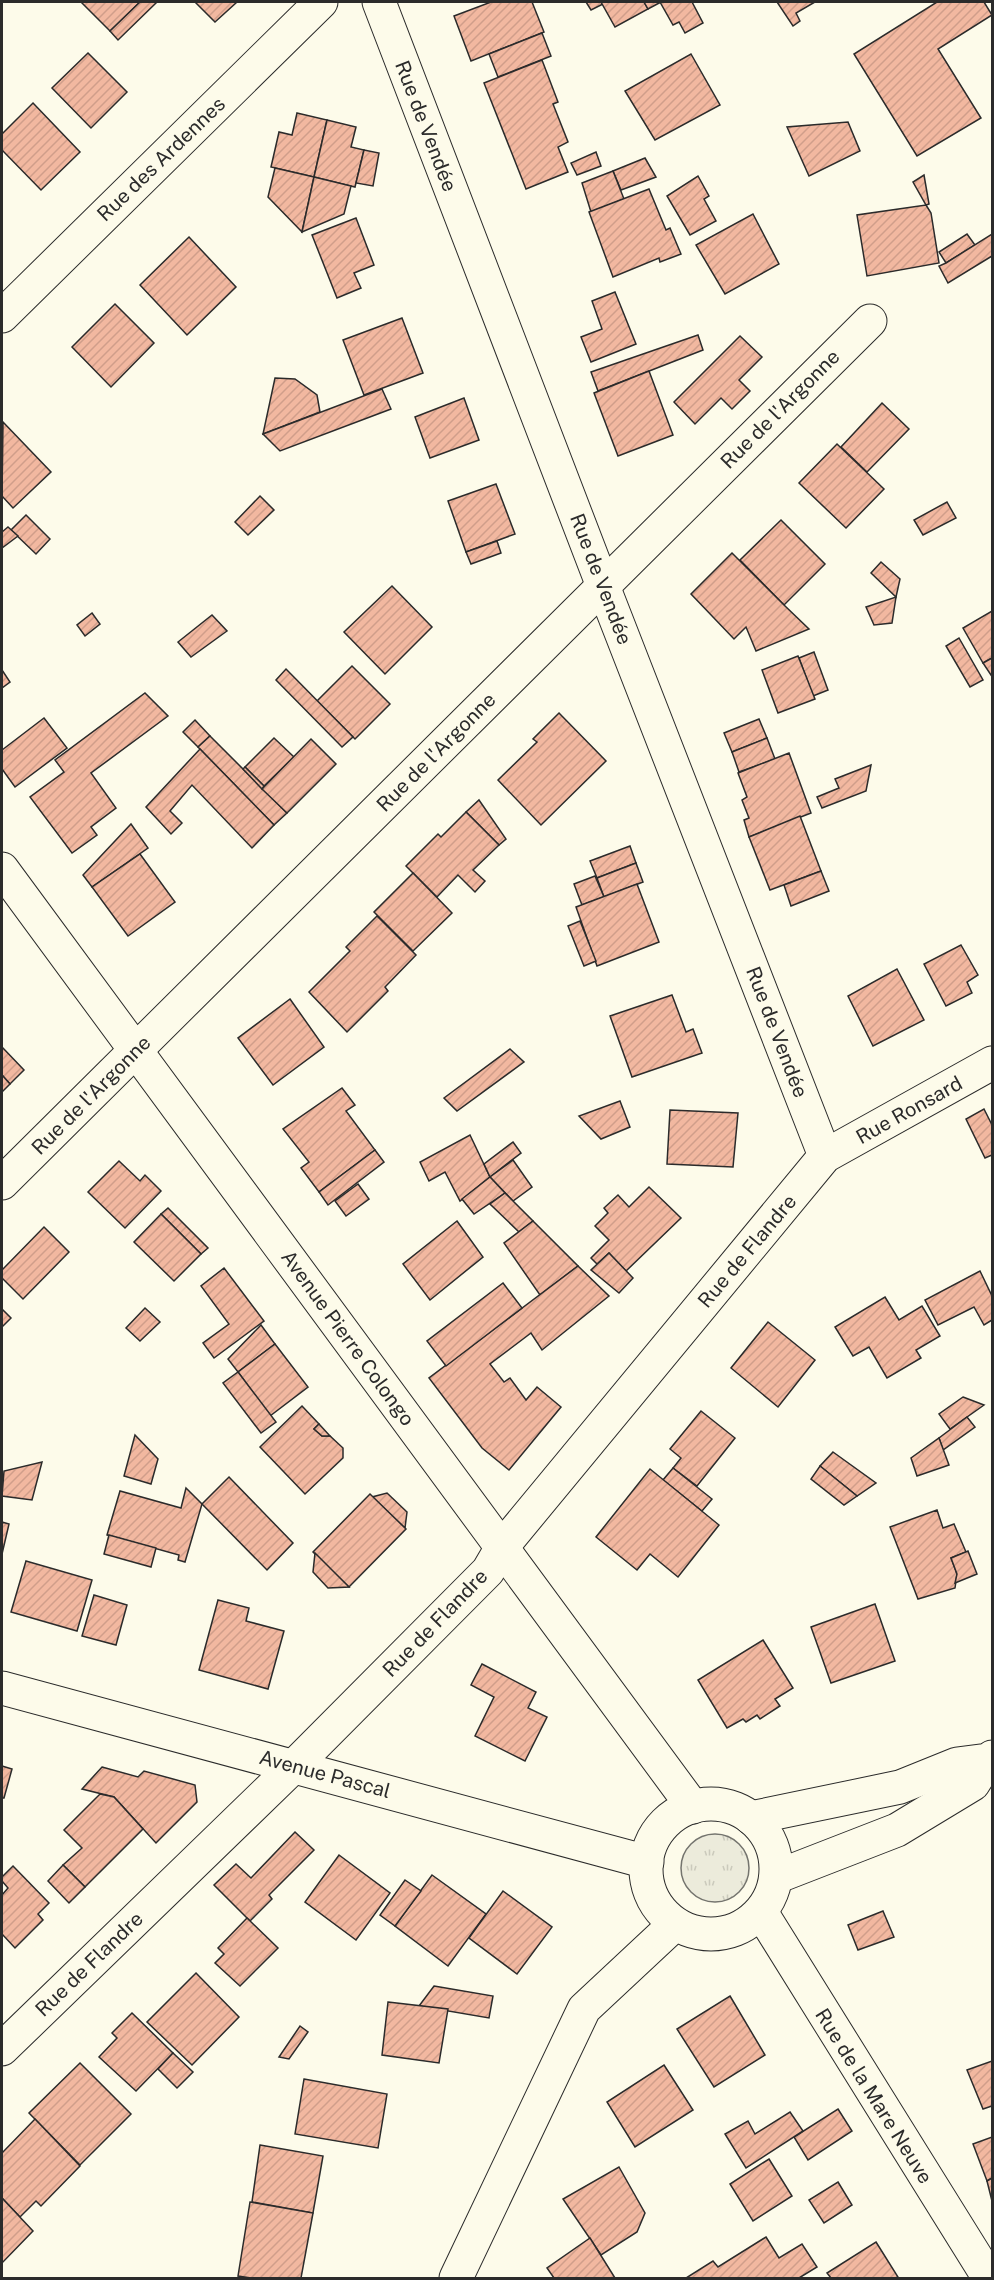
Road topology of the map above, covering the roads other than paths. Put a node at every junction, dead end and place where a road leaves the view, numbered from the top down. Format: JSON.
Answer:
{"nodes":[{"id":1,"x":321,"y":2,"type":"edge"},
{"id":2,"x":379,"y":2,"type":"edge"},
{"id":3,"x":2,"y":316,"type":"edge"},
{"id":4,"x":870,"y":321,"type":"dead end"},
{"id":5,"x":603,"y":585,"type":"junction"},
{"id":6,"x":2,"y":869,"type":"edge"},
{"id":7,"x":135,"y":1051,"type":"junction"},
{"id":8,"x":993,"y":1064,"type":"edge"},
{"id":9,"x":825,"y":1156,"type":"junction"},
{"id":10,"x":2,"y":1183,"type":"edge"},
{"id":11,"x":502,"y":1547,"type":"junction"},
{"id":12,"x":2,"y":1688,"type":"edge"},
{"id":13,"x":990,"y":1758,"type":"edge"},
{"id":14,"x":294,"y":1766,"type":"junction"},
{"id":15,"x":693,"y":1807,"type":"junction"},
{"id":16,"x":751,"y":1818,"type":"junction"},
{"id":17,"x":647,"y":1862,"type":"junction"},
{"id":18,"x":776,"y":1877,"type":"junction"},
{"id":19,"x":760,"y":1912,"type":"junction"},
{"id":20,"x":675,"y":1924,"type":"junction"},
{"id":21,"x":2,"y":2049,"type":"edge"},
{"id":22,"x":456,"y":2278,"type":"edge"},
{"id":23,"x":989,"y":2278,"type":"edge"}],
"edges":[{"from":1,"to":3,"type":"street","name":"Rue des Ardennes"},
{"from":2,"to":5,"type":"street","name":"Rue de Vendée"},
{"from":4,"to":5,"type":"street","name":"Rue de l'Argonne"},
{"from":5,"to":7,"type":"street","name":"Rue de l'Argonne"},
{"from":5,"to":9,"type":"street","name":"Rue de Vendée"},
{"from":6,"to":7,"type":"street","name":"Avenue Pierre Colongo"},
{"from":7,"to":10,"type":"street","name":"Rue de l'Argonne"},
{"from":7,"to":11,"type":"street","name":"Avenue Pierre Colongo"},
{"from":8,"to":9,"type":"street","name":"Rue Ronsard"},
{"from":9,"to":11,"type":"street","name":"Rue de Flandre"},
{"from":11,"to":14,"type":"street","name":"Rue de Flandre"},
{"from":11,"to":15,"type":"street","name":"Avenue Pierre Colongo"},
{"from":12,"to":14,"type":"street","name":"Avenue Pascal"},
{"from":13,"to":16,"type":"street"},
{"from":13,"to":18,"type":"street"},
{"from":14,"to":17,"type":"street","name":"Avenue Pascal"},
{"from":14,"to":21,"type":"street","name":"Rue de Flandre"},
{"from":15,"to":16,"type":"street"},
{"from":15,"to":17,"type":"street"},
{"from":16,"to":18,"type":"street"},
{"from":17,"to":20,"type":"street"},
{"from":18,"to":19,"type":"street"},
{"from":19,"to":20,"type":"street"},
{"from":19,"to":23,"type":"street","name":"Rue de la Mare Neuve"},
{"from":20,"to":22,"type":"street"}]}
